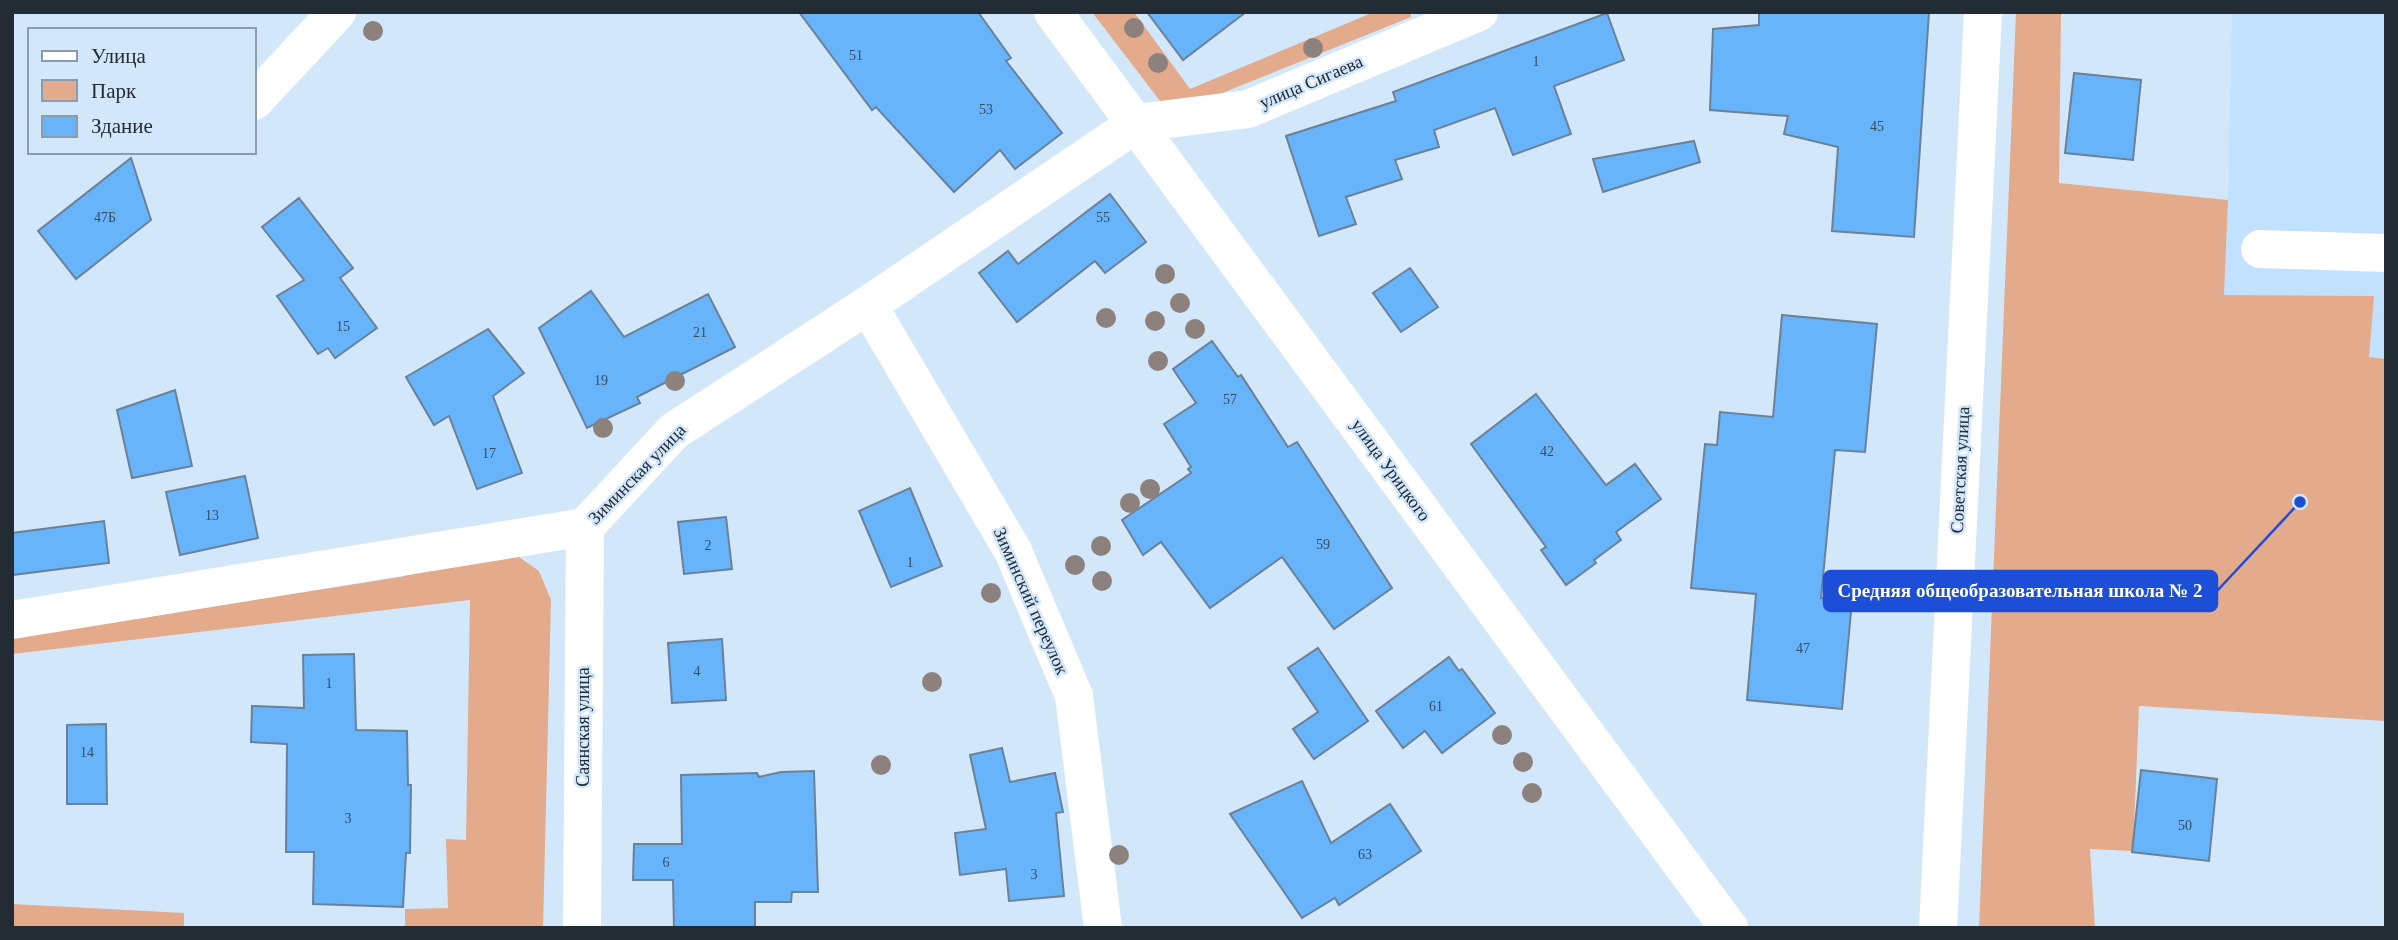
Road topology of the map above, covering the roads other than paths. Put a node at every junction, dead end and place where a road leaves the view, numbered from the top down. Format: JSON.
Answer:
{"nodes":[{"id":1,"x":338,"y":12,"type":"edge"},
{"id":2,"x":1053,"y":12,"type":"edge"},
{"id":3,"x":1983,"y":12,"type":"edge"},
{"id":4,"x":1457,"y":16,"type":"edge"},
{"id":5,"x":256,"y":99,"type":"edge"},
{"id":6,"x":1137,"y":123,"type":"junction"},
{"id":7,"x":2260,"y":249,"type":"dead end"},
{"id":8,"x":2386,"y":253,"type":"edge"},
{"id":9,"x":868,"y":305,"type":"junction"},
{"id":10,"x":585,"y":527,"type":"junction"},
{"id":11,"x":12,"y":620,"type":"edge"},
{"id":12,"x":582,"y":928,"type":"edge"},
{"id":13,"x":1102,"y":928,"type":"edge"},
{"id":14,"x":1729,"y":928,"type":"edge"},
{"id":15,"x":1938,"y":928,"type":"edge"}],
"edges":[{"from":1,"to":5,"type":"street"},
{"from":2,"to":6,"type":"street","name":"улица Урицкого"},
{"from":3,"to":15,"type":"street","name":"Советская улица"},
{"from":4,"to":6,"type":"street","name":"улица Сигаева"},
{"from":6,"to":9,"type":"street","name":"Зиминская улица"},
{"from":6,"to":14,"type":"street","name":"улица Урицкого"},
{"from":7,"to":8,"type":"street"},
{"from":9,"to":10,"type":"street","name":"Зиминская улица"},
{"from":9,"to":13,"type":"street","name":"Зиминский переулок"},
{"from":10,"to":11,"type":"street","name":"Зиминская улица"},
{"from":10,"to":12,"type":"street","name":"Саянская улица"}]}
